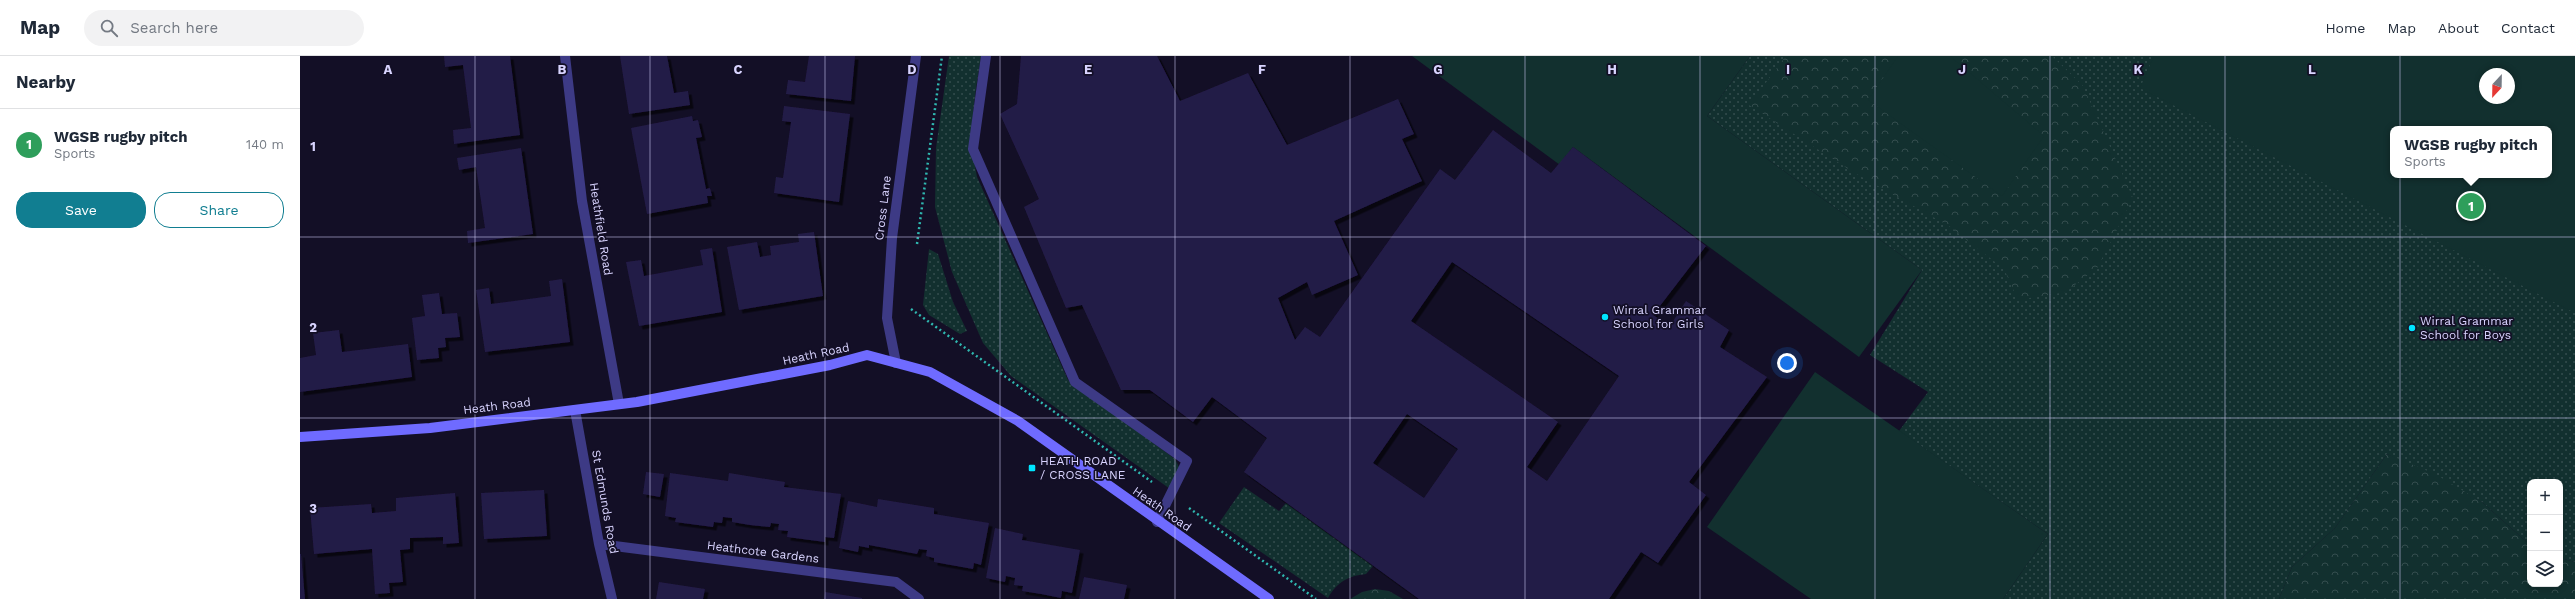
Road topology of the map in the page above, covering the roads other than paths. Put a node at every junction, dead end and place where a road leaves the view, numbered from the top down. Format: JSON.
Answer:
{"nodes":[{"id":1,"x":564,"y":56,"type":"edge"},
{"id":2,"x":916,"y":56,"type":"edge"},
{"id":3,"x":986,"y":56,"type":"edge"},
{"id":4,"x":896,"y":363,"type":"junction"},
{"id":5,"x":619,"y":404,"type":"junction"},
{"id":6,"x":576,"y":410,"type":"junction"},
{"id":7,"x":300,"y":437,"type":"edge"},
{"id":8,"x":1157,"y":522,"type":"junction"},
{"id":9,"x":599,"y":544,"type":"junction"},
{"id":10,"x":612,"y":599,"type":"edge"},
{"id":11,"x":918,"y":599,"type":"edge"},
{"id":12,"x":1269,"y":599,"type":"edge"}],
"edges":[{"from":1,"to":5,"type":"street","name":"Heathfield Road"},
{"from":2,"to":4,"type":"street","name":"Cross Lane"},
{"from":3,"to":8,"type":"street"},
{"from":4,"to":5,"type":"street","name":"Heath Road"},
{"from":4,"to":8,"type":"street","name":"Heath Road"},
{"from":5,"to":6,"type":"street","name":"Heath Road"},
{"from":6,"to":7,"type":"street","name":"Heath Road"},
{"from":6,"to":9,"type":"street","name":"St Edmunds Road"},
{"from":8,"to":12,"type":"street","name":"Heath Road"},
{"from":9,"to":10,"type":"street","name":"St Edmunds Road"},
{"from":9,"to":11,"type":"street","name":"Heathcote Gardens"}]}
